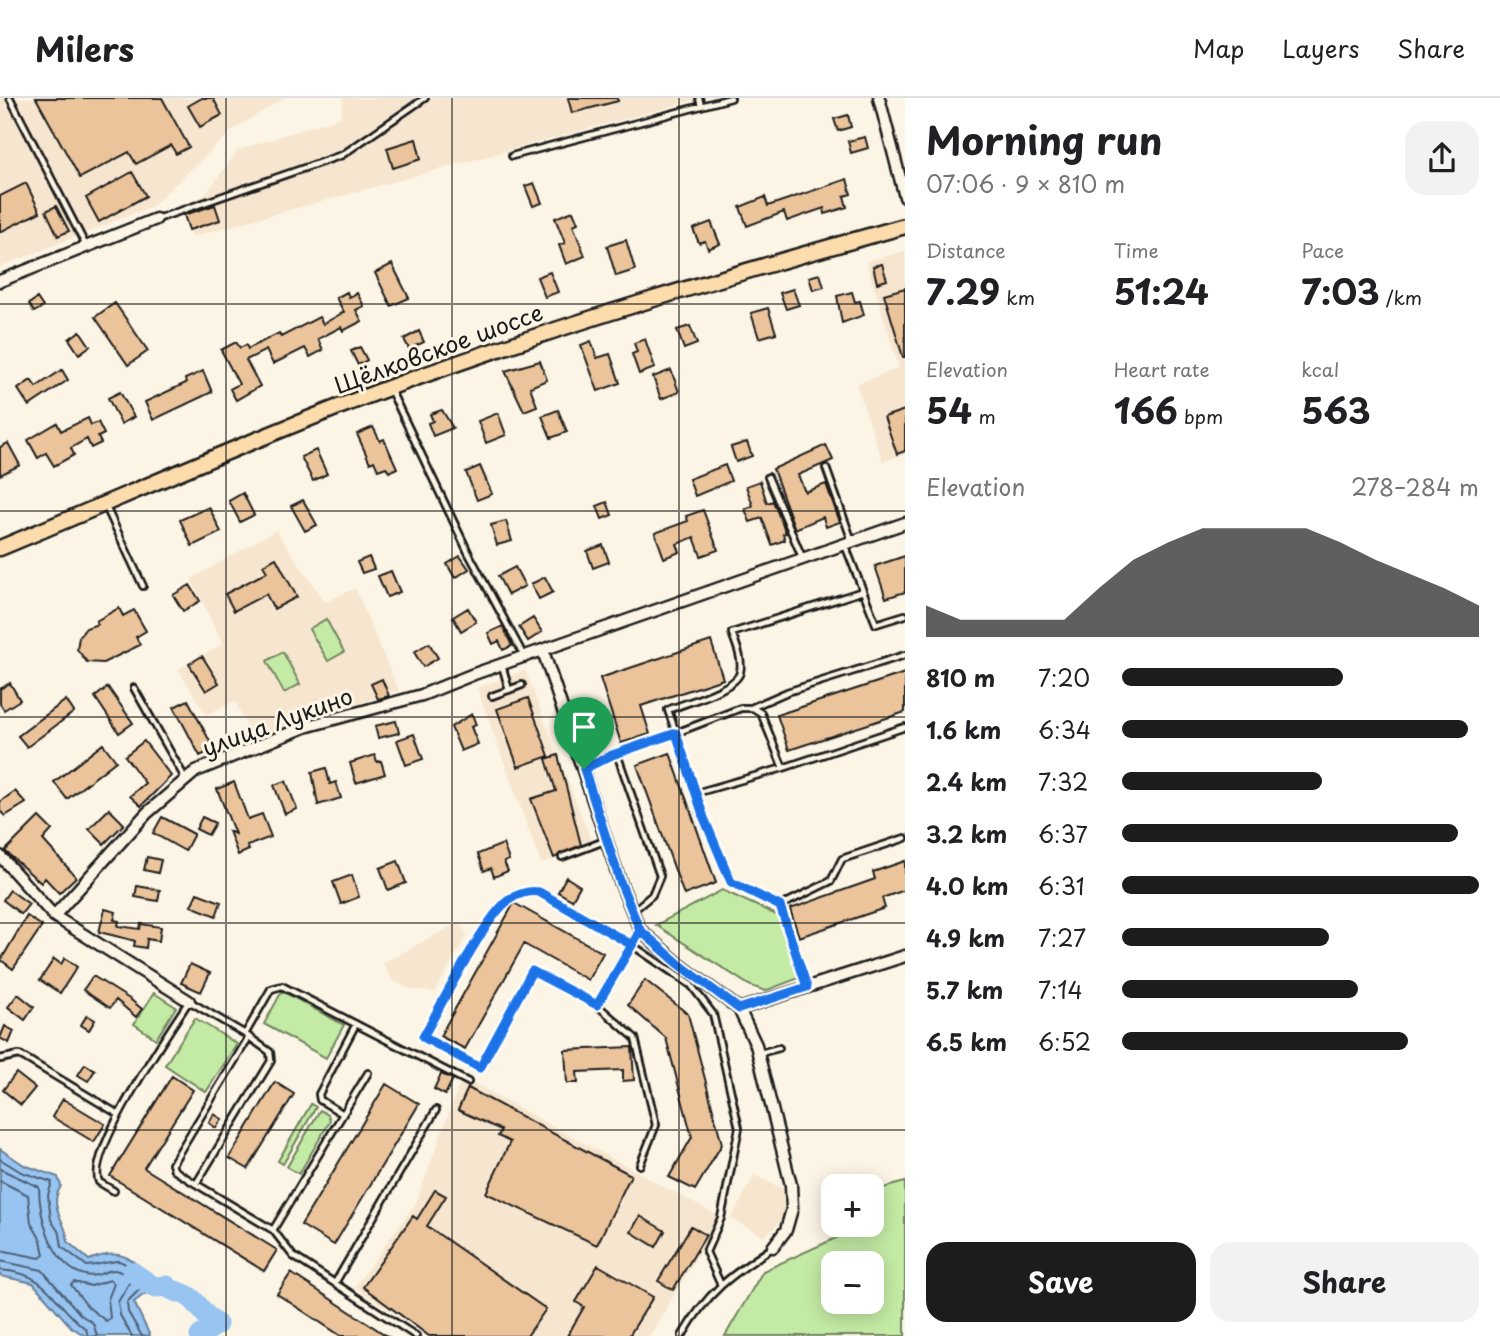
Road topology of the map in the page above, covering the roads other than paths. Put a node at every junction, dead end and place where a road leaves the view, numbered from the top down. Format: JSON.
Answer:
{"nodes":[{"id":1,"x":10,"y":98,"type":"edge"},
{"id":2,"x":425,"y":98,"type":"edge"},
{"id":3,"x":699,"y":98,"type":"edge"},
{"id":4,"x":732,"y":98,"type":"edge"},
{"id":5,"x":879,"y":98,"type":"edge"},
{"id":6,"x":701,"y":106,"type":"junction"},
{"id":7,"x":512,"y":156,"type":"dead end"},
{"id":8,"x":905,"y":197,"type":"edge"},
{"id":9,"x":156,"y":219,"type":"joint"},
{"id":10,"x":905,"y":226,"type":"edge"},
{"id":11,"x":86,"y":247,"type":"junction"},
{"id":12,"x":0,"y":281,"type":"edge"},
{"id":13,"x":390,"y":387,"type":"junction"},
{"id":14,"x":826,"y":468,"type":"dead end"},
{"id":15,"x":768,"y":477,"type":"dead end"},
{"id":16,"x":104,"y":503,"type":"junction"},
{"id":17,"x":905,"y":523,"type":"edge"},
{"id":18,"x":849,"y":543,"type":"junction"},
{"id":19,"x":0,"y":548,"type":"edge"},
{"id":20,"x":803,"y":560,"type":"junction"},
{"id":21,"x":143,"y":586,"type":"dead end"},
{"id":22,"x":863,"y":591,"type":"junction"},
{"id":23,"x":905,"y":615,"type":"edge"},
{"id":24,"x":543,"y":651,"type":"junction"},
{"id":25,"x":905,"y":654,"type":"edge"},
{"id":26,"x":525,"y":657,"type":"junction"},
{"id":27,"x":501,"y":664,"type":"junction"},
{"id":28,"x":522,"y":685,"type":"dead end"},
{"id":29,"x":134,"y":688,"type":"dead end"},
{"id":30,"x":509,"y":690,"type":"junction"},
{"id":31,"x":492,"y":696,"type":"dead end"},
{"id":32,"x":753,"y":708,"type":"junction"},
{"id":33,"x":905,"y":727,"type":"edge"},
{"id":34,"x":676,"y":733,"type":"junction"},
{"id":35,"x":617,"y":754,"type":"junction"},
{"id":36,"x":783,"y":768,"type":"junction"},
{"id":37,"x":584,"y":769,"type":"junction"},
{"id":38,"x":185,"y":779,"type":"junction"},
{"id":39,"x":696,"y":793,"type":"junction"},
{"id":40,"x":905,"y":838,"type":"edge"},
{"id":41,"x":607,"y":839,"type":"junction"},
{"id":42,"x":0,"y":856,"type":"edge"},
{"id":43,"x":562,"y":857,"type":"dead end"},
{"id":44,"x":780,"y":906,"type":"junction"},
{"id":45,"x":633,"y":911,"type":"junction"},
{"id":46,"x":54,"y":916,"type":"junction"},
{"id":47,"x":640,"y":930,"type":"junction"},
{"id":48,"x":632,"y":945,"type":"junction"},
{"id":49,"x":905,"y":956,"type":"edge"},
{"id":50,"x":807,"y":987,"type":"junction"},
{"id":51,"x":189,"y":1001,"type":"junction"},
{"id":52,"x":597,"y":1005,"type":"junction"},
{"id":53,"x":739,"y":1009,"type":"junction"},
{"id":54,"x":356,"y":1024,"type":"junction"},
{"id":55,"x":247,"y":1036,"type":"junction"},
{"id":56,"x":779,"y":1048,"type":"dead end"},
{"id":57,"x":758,"y":1054,"type":"junction"},
{"id":58,"x":0,"y":1059,"type":"edge"},
{"id":59,"x":368,"y":1073,"type":"dead end"},
{"id":60,"x":468,"y":1082,"type":"dead end"},
{"id":61,"x":436,"y":1110,"type":"dead end"},
{"id":62,"x":118,"y":1114,"type":"junction"},
{"id":63,"x":343,"y":1114,"type":"junction"},
{"id":64,"x":640,"y":1165,"type":"dead end"},
{"id":65,"x":196,"y":1184,"type":"junction"},
{"id":66,"x":114,"y":1191,"type":"dead end"},
{"id":67,"x":273,"y":1230,"type":"junction"},
{"id":68,"x":773,"y":1247,"type":"joint"},
{"id":69,"x":335,"y":1283,"type":"junction"},
{"id":70,"x":720,"y":1283,"type":"junction"},
{"id":71,"x":416,"y":1336,"type":"edge"},
{"id":72,"x":682,"y":1336,"type":"edge"}],
"edges":[{"from":1,"to":11,"type":"lane"},
{"from":2,"to":9,"type":"lane"},
{"from":3,"to":6,"type":"lane"},
{"from":4,"to":6,"type":"lane"},
{"from":5,"to":8,"type":"street"},
{"from":6,"to":7,"type":"lane"},
{"from":9,"to":11,"type":"street"},
{"from":10,"to":13,"type":"main road","name":"Щёлковское шоссе"},
{"from":11,"to":12,"type":"street"},
{"from":13,"to":16,"type":"main road","name":"Щёлковское шоссе"},
{"from":13,"to":26,"type":"lane"},
{"from":14,"to":18,"type":"lane"},
{"from":15,"to":20,"type":"lane"},
{"from":16,"to":19,"type":"main road","name":"Щёлковское шоссе"},
{"from":16,"to":21,"type":"lane"},
{"from":17,"to":18,"type":"street"},
{"from":18,"to":20,"type":"street"},
{"from":18,"to":22,"type":"lane"},
{"from":20,"to":24,"type":"street"},
{"from":22,"to":23,"type":"lane"},
{"from":22,"to":34,"type":"lane"},
{"from":24,"to":26,"type":"street","name":"улица Лукино"},
{"from":24,"to":37,"type":"street"},
{"from":25,"to":32,"type":"lane"},
{"from":26,"to":27,"type":"street","name":"улица Лукино"},
{"from":27,"to":30,"type":"lane"},
{"from":27,"to":38,"type":"street","name":"улица Лукино"},
{"from":28,"to":30,"type":"lane"},
{"from":29,"to":38,"type":"lane"},
{"from":30,"to":31,"type":"lane"},
{"from":32,"to":34,"type":"lane"},
{"from":32,"to":36,"type":"lane"},
{"from":33,"to":36,"type":"lane"},
{"from":34,"to":35,"type":"lane"},
{"from":34,"to":39,"type":"lane"},
{"from":35,"to":37,"type":"lane"},
{"from":35,"to":45,"type":"lane"},
{"from":36,"to":39,"type":"lane"},
{"from":37,"to":41,"type":"street"},
{"from":38,"to":46,"type":"street","name":"улица Лукино"},
{"from":39,"to":44,"type":"lane"},
{"from":40,"to":44,"type":"lane"},
{"from":41,"to":43,"type":"lane"},
{"from":41,"to":45,"type":"street"},
{"from":42,"to":46,"type":"street"},
{"from":44,"to":50,"type":"lane"},
{"from":45,"to":47,"type":"street"},
{"from":46,"to":51,"type":"street"},
{"from":47,"to":48,"type":"lane"},
{"from":47,"to":53,"type":"street"},
{"from":48,"to":52,"type":"lane"},
{"from":48,"to":52,"type":"lane"},
{"from":48,"to":70,"type":"lane"},
{"from":49,"to":50,"type":"street"},
{"from":50,"to":53,"type":"street"},
{"from":51,"to":55,"type":"lane"},
{"from":51,"to":62,"type":"lane"},
{"from":52,"to":64,"type":"lane"},
{"from":53,"to":57,"type":"street"},
{"from":54,"to":55,"type":"lane"},
{"from":54,"to":60,"type":"lane"},
{"from":54,"to":63,"type":"lane"},
{"from":55,"to":65,"type":"lane"},
{"from":55,"to":65,"type":"lane"},
{"from":56,"to":57,"type":"lane"},
{"from":57,"to":68,"type":"street"},
{"from":58,"to":62,"type":"lane"},
{"from":59,"to":63,"type":"lane"},
{"from":61,"to":69,"type":"lane"},
{"from":62,"to":66,"type":"lane"},
{"from":63,"to":67,"type":"lane"},
{"from":65,"to":67,"type":"lane"},
{"from":67,"to":69,"type":"lane"},
{"from":68,"to":70,"type":"lane"},
{"from":69,"to":71,"type":"lane"},
{"from":70,"to":72,"type":"lane"}]}
